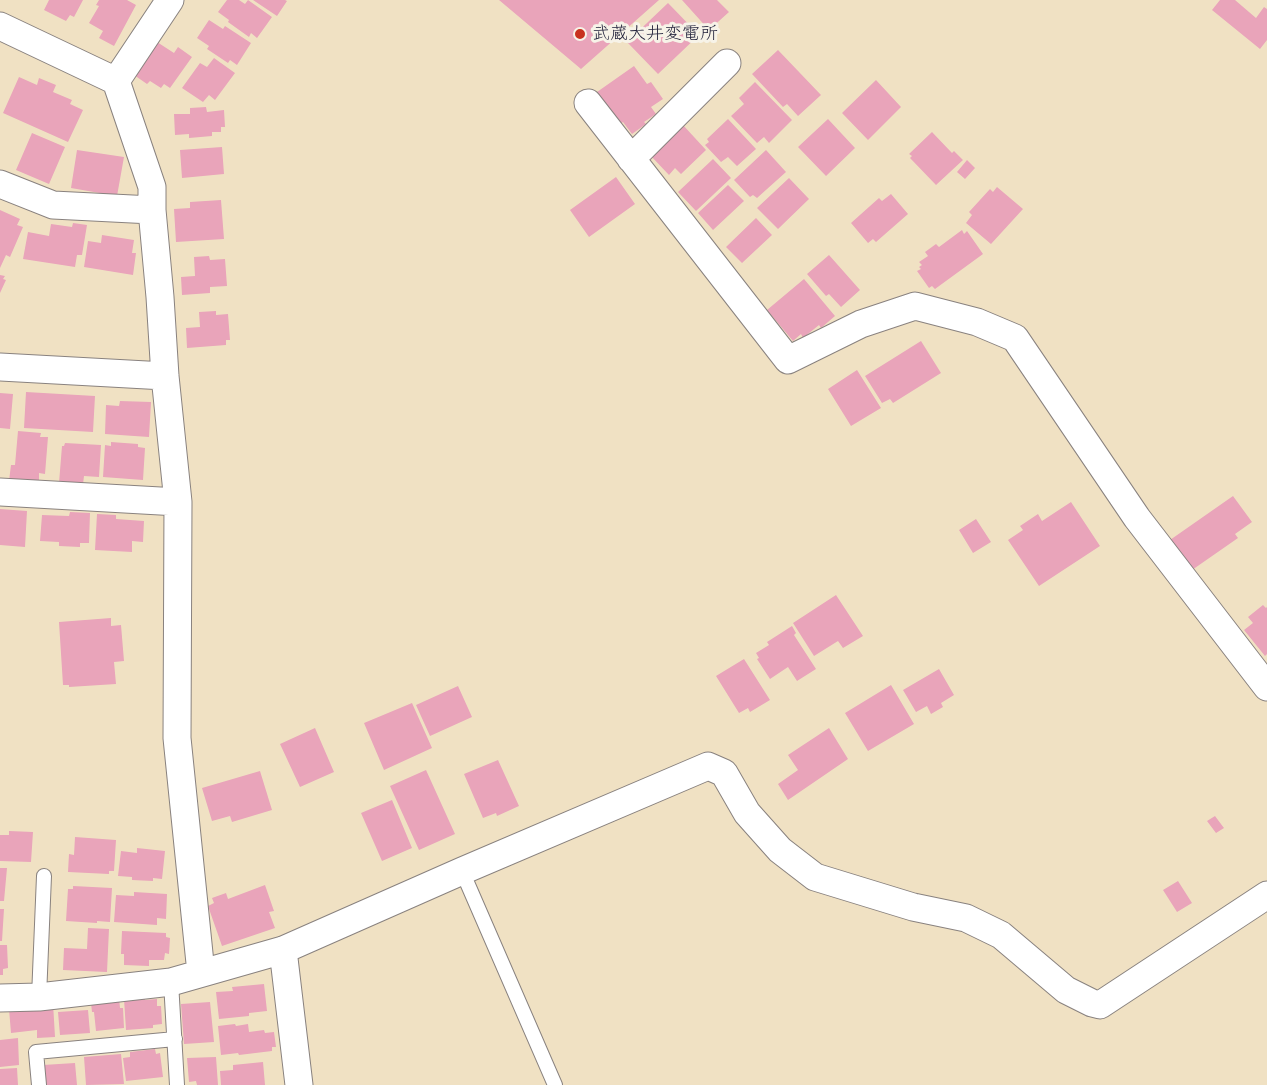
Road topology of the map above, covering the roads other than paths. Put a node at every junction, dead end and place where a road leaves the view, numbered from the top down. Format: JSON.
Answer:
{"nodes":[{"id":1,"x":170,"y":0,"type":"edge"},
{"id":2,"x":0,"y":27,"type":"edge"},
{"id":3,"x":727,"y":63,"type":"dead end"},
{"id":4,"x":116,"y":81,"type":"junction"},
{"id":5,"x":588,"y":103,"type":"dead end"},
{"id":6,"x":631,"y":159,"type":"junction"},
{"id":7,"x":0,"y":184,"type":"edge"},
{"id":8,"x":152,"y":210,"type":"junction"},
{"id":9,"x":0,"y":367,"type":"edge"},
{"id":10,"x":165,"y":376,"type":"junction"},
{"id":11,"x":0,"y":492,"type":"edge"},
{"id":12,"x":178,"y":502,"type":"junction"},
{"id":13,"x":1267,"y":687,"type":"edge"},
{"id":14,"x":462,"y":872,"type":"junction"},
{"id":15,"x":44,"y":876,"type":"dead end"},
{"id":16,"x":1267,"y":895,"type":"edge"},
{"id":17,"x":283,"y":950,"type":"junction"},
{"id":18,"x":201,"y":973,"type":"junction"},
{"id":19,"x":171,"y":982,"type":"junction"},
{"id":20,"x":39,"y":997,"type":"junction"},
{"id":21,"x":0,"y":998,"type":"edge"},
{"id":22,"x":174,"y":1039,"type":"junction"},
{"id":23,"x":39,"y":1085,"type":"edge"},
{"id":24,"x":177,"y":1085,"type":"edge"},
{"id":25,"x":299,"y":1085,"type":"edge"},
{"id":26,"x":555,"y":1085,"type":"edge"}],
"edges":[{"from":1,"to":4,"type":"street"},
{"from":2,"to":4,"type":"street"},
{"from":3,"to":6,"type":"street"},
{"from":4,"to":8,"type":"street"},
{"from":5,"to":6,"type":"street"},
{"from":6,"to":13,"type":"street"},
{"from":7,"to":8,"type":"street"},
{"from":8,"to":10,"type":"street"},
{"from":9,"to":10,"type":"street"},
{"from":10,"to":12,"type":"street"},
{"from":11,"to":12,"type":"street"},
{"from":12,"to":18,"type":"street"},
{"from":14,"to":16,"type":"street"},
{"from":14,"to":17,"type":"street"},
{"from":14,"to":26,"type":"lane"},
{"from":15,"to":20,"type":"lane"},
{"from":17,"to":18,"type":"street"},
{"from":17,"to":25,"type":"street"},
{"from":18,"to":19,"type":"street"},
{"from":19,"to":20,"type":"street"},
{"from":19,"to":22,"type":"lane"},
{"from":20,"to":21,"type":"street"},
{"from":22,"to":23,"type":"lane"},
{"from":22,"to":24,"type":"lane"}]}
